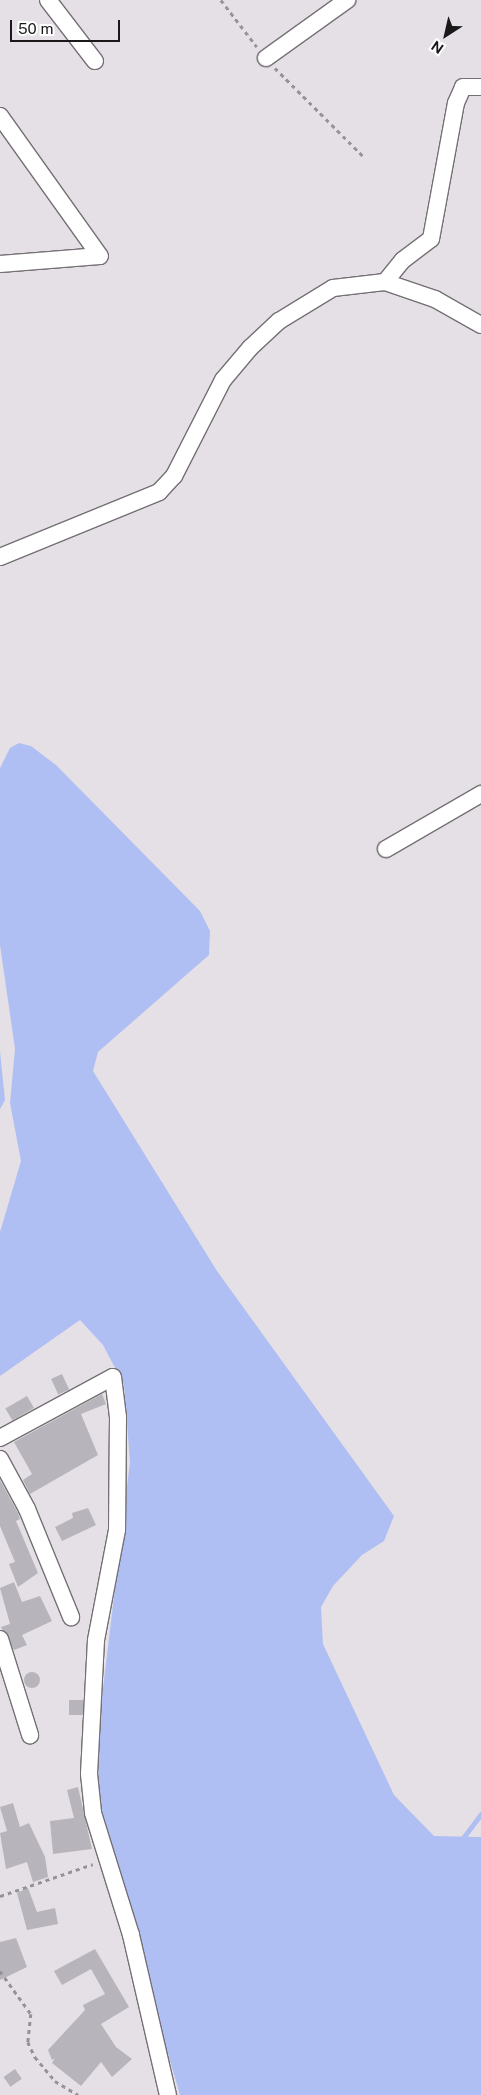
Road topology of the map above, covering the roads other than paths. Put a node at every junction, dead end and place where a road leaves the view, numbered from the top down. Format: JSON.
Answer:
{"nodes":[{"id":1,"x":48,"y":0,"type":"edge"},
{"id":2,"x":347,"y":0,"type":"edge"},
{"id":3,"x":266,"y":58,"type":"road end"},
{"id":4,"x":95,"y":61,"type":"dead end"},
{"id":5,"x":481,"y":87,"type":"edge"},
{"id":6,"x":0,"y":116,"type":"edge"},
{"id":7,"x":0,"y":264,"type":"edge"},
{"id":8,"x":385,"y":282,"type":"junction"},
{"id":9,"x":481,"y":326,"type":"edge"},
{"id":10,"x":0,"y":557,"type":"edge"},
{"id":11,"x":481,"y":794,"type":"edge"},
{"id":12,"x":386,"y":849,"type":"dead end"},
{"id":13,"x":0,"y":1438,"type":"edge"},
{"id":14,"x":0,"y":1459,"type":"edge"},
{"id":15,"x":71,"y":1617,"type":"dead end"},
{"id":16,"x":0,"y":1639,"type":"edge"},
{"id":17,"x":30,"y":1735,"type":"dead end"},
{"id":18,"x":168,"y":2095,"type":"edge"}],
"edges":[{"from":1,"to":4,"type":"street"},
{"from":2,"to":3,"type":"street"},
{"from":5,"to":8,"type":"street"},
{"from":6,"to":7,"type":"street"},
{"from":8,"to":9,"type":"street"},
{"from":8,"to":10,"type":"street"},
{"from":11,"to":12,"type":"street"},
{"from":13,"to":18,"type":"street"},
{"from":14,"to":15,"type":"street"},
{"from":16,"to":17,"type":"street"}]}
